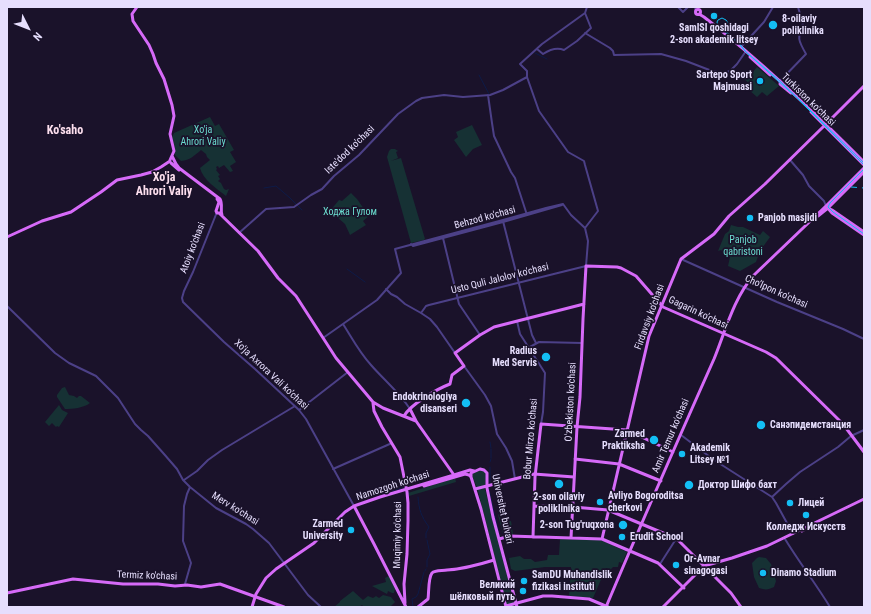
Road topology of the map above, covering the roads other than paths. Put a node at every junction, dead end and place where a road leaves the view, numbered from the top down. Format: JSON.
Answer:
{"nodes":[{"id":1,"x":136,"y":7,"type":"edge"},
{"id":2,"x":587,"y":7,"type":"edge"},
{"id":3,"x":678,"y":7,"type":"edge"},
{"id":4,"x":688,"y":7,"type":"edge"},
{"id":5,"x":773,"y":7,"type":"edge"},
{"id":6,"x":798,"y":7,"type":"edge"},
{"id":7,"x":697,"y":10,"type":"edge"},
{"id":8,"x":585,"y":13,"type":"junction"},
{"id":9,"x":585,"y":33,"type":"junction"},
{"id":10,"x":741,"y":47,"type":"junction"},
{"id":11,"x":537,"y":49,"type":"junction"},
{"id":12,"x":746,"y":52,"type":"junction"},
{"id":13,"x":527,"y":77,"type":"junction"},
{"id":14,"x":780,"y":82,"type":"junction"},
{"id":15,"x":864,"y":86,"type":"edge"},
{"id":16,"x":489,"y":95,"type":"junction"},
{"id":17,"x":825,"y":125,"type":"junction"},
{"id":18,"x":790,"y":160,"type":"junction"},
{"id":19,"x":172,"y":161,"type":"junction"},
{"id":20,"x":864,"y":162,"type":"edge"},
{"id":21,"x":864,"y":167,"type":"edge"},
{"id":22,"x":864,"y":172,"type":"edge"},
{"id":23,"x":827,"y":207,"type":"junction"},
{"id":24,"x":219,"y":211,"type":"junction"},
{"id":25,"x":526,"y":214,"type":"junction"},
{"id":26,"x":503,"y":221,"type":"junction"},
{"id":27,"x":585,"y":228,"type":"junction"},
{"id":28,"x":239,"y":233,"type":"junction"},
{"id":29,"x":864,"y":233,"type":"edge"},
{"id":30,"x":7,"y":236,"type":"edge"},
{"id":31,"x":442,"y":238,"type":"junction"},
{"id":32,"x":411,"y":244,"type":"junction"},
{"id":33,"x":681,"y":259,"type":"junction"},
{"id":34,"x":586,"y":266,"type":"junction"},
{"id":35,"x":518,"y":283,"type":"junction"},
{"id":36,"x":187,"y":285,"type":"joint"},
{"id":37,"x":745,"y":287,"type":"junction"},
{"id":38,"x":386,"y":288,"type":"junction"},
{"id":39,"x":458,"y":298,"type":"junction"},
{"id":40,"x":584,"y":304,"type":"junction"},
{"id":41,"x":662,"y":305,"type":"junction"},
{"id":42,"x":7,"y":306,"type":"edge"},
{"id":43,"x":421,"y":313,"type":"junction"},
{"id":44,"x":528,"y":318,"type":"junction"},
{"id":45,"x":516,"y":321,"type":"junction"},
{"id":46,"x":343,"y":324,"type":"junction"},
{"id":47,"x":724,"y":334,"type":"junction"},
{"id":48,"x":480,"y":335,"type":"junction"},
{"id":49,"x":322,"y":338,"type":"junction"},
{"id":50,"x":864,"y":339,"type":"edge"},
{"id":51,"x":536,"y":343,"type":"junction"},
{"id":52,"x":582,"y":343,"type":"junction"},
{"id":53,"x":528,"y":348,"type":"junction"},
{"id":54,"x":455,"y":353,"type":"junction"},
{"id":55,"x":464,"y":366,"type":"junction"},
{"id":56,"x":348,"y":372,"type":"junction"},
{"id":57,"x":373,"y":402,"type":"junction"},
{"id":58,"x":295,"y":406,"type":"junction"},
{"id":59,"x":410,"y":409,"type":"junction"},
{"id":60,"x":299,"y":410,"type":"junction"},
{"id":61,"x":404,"y":416,"type":"junction"},
{"id":62,"x":416,"y":421,"type":"junction"},
{"id":63,"x":541,"y":424,"type":"junction"},
{"id":64,"x":577,"y":426,"type":"junction"},
{"id":65,"x":627,"y":430,"type":"junction"},
{"id":66,"x":864,"y":430,"type":"edge"},
{"id":67,"x":681,"y":435,"type":"junction"},
{"id":68,"x":852,"y":436,"type":"junction"},
{"id":69,"x":392,"y":443,"type":"junction"},
{"id":70,"x":864,"y":451,"type":"edge"},
{"id":71,"x":673,"y":452,"type":"junction"},
{"id":72,"x":575,"y":459,"type":"junction"},
{"id":73,"x":619,"y":464,"type":"junction"},
{"id":74,"x":333,"y":468,"type":"junction"},
{"id":75,"x":474,"y":471,"type":"junction"},
{"id":76,"x":536,"y":475,"type":"junction"},
{"id":77,"x":455,"y":476,"type":"junction"},
{"id":78,"x":471,"y":477,"type":"junction"},
{"id":79,"x":574,"y":477,"type":"junction"},
{"id":80,"x":516,"y":479,"type":"junction"},
{"id":81,"x":184,"y":480,"type":"junction"},
{"id":82,"x":661,"y":480,"type":"junction"},
{"id":83,"x":488,"y":486,"type":"junction"},
{"id":84,"x":190,"y":487,"type":"junction"},
{"id":85,"x":475,"y":490,"type":"junction"},
{"id":86,"x":407,"y":491,"type":"junction"},
{"id":87,"x":772,"y":497,"type":"junction"},
{"id":88,"x":864,"y":500,"type":"edge"},
{"id":89,"x":534,"y":506,"type":"junction"},
{"id":90,"x":354,"y":507,"type":"junction"},
{"id":91,"x":572,"y":507,"type":"junction"},
{"id":92,"x":608,"y":510,"type":"junction"},
{"id":93,"x":642,"y":524,"type":"junction"},
{"id":94,"x":793,"y":534,"type":"junction"},
{"id":95,"x":533,"y":537,"type":"junction"},
{"id":96,"x":571,"y":538,"type":"junction"},
{"id":97,"x":499,"y":539,"type":"junction"},
{"id":98,"x":602,"y":539,"type":"junction"},
{"id":99,"x":676,"y":539,"type":"junction"},
{"id":100,"x":785,"y":539,"type":"junction"},
{"id":101,"x":630,"y":551,"type":"junction"},
{"id":102,"x":494,"y":560,"type":"junction"},
{"id":103,"x":285,"y":564,"type":"junction"},
{"id":104,"x":660,"y":564,"type":"junction"},
{"id":105,"x":705,"y":566,"type":"junction"},
{"id":106,"x":184,"y":586,"type":"junction"},
{"id":107,"x":684,"y":588,"type":"junction"},
{"id":108,"x":7,"y":593,"type":"edge"},
{"id":109,"x":256,"y":596,"type":"junction"},
{"id":110,"x":405,"y":603,"type":"junction"},
{"id":111,"x":516,"y":605,"type":"edge"},
{"id":112,"x":252,"y":607,"type":"edge"},
{"id":113,"x":284,"y":607,"type":"edge"},
{"id":114,"x":321,"y":607,"type":"edge"},
{"id":115,"x":406,"y":607,"type":"edge"},
{"id":116,"x":418,"y":607,"type":"edge"},
{"id":117,"x":506,"y":607,"type":"edge"},
{"id":118,"x":607,"y":607,"type":"edge"},
{"id":119,"x":665,"y":607,"type":"edge"},
{"id":120,"x":741,"y":607,"type":"edge"},
{"id":121,"x":830,"y":607,"type":"edge"}],
"edges":[{"from":1,"to":19,"type":"main road"},
{"from":2,"to":8,"type":"street"},
{"from":3,"to":4,"type":"street"},
{"from":5,"to":10,"type":"street"},
{"from":6,"to":14,"type":"street"},
{"from":7,"to":10,"type":"main road","name":"Turkiston ko'chasi"},
{"from":8,"to":9,"type":"street"},
{"from":8,"to":11,"type":"street"},
{"from":9,"to":11,"type":"street"},
{"from":9,"to":12,"type":"street"},
{"from":10,"to":12,"type":"main road","name":"Turkiston ko'chasi"},
{"from":11,"to":13,"type":"street"},
{"from":12,"to":14,"type":"main road","name":"Turkiston ko'chasi"},
{"from":13,"to":16,"type":"street"},
{"from":13,"to":27,"type":"street"},
{"from":14,"to":17,"type":"main road","name":"Turkiston ko'chasi"},
{"from":15,"to":17,"type":"main road"},
{"from":16,"to":25,"type":"street"},
{"from":16,"to":28,"type":"street","name":"Iste'dod ko'chasi"},
{"from":17,"to":18,"type":"main road"},
{"from":17,"to":20,"type":"main road","name":"Turkiston ko'chasi"},
{"from":17,"to":21,"type":"main road","name":"Turkiston ko'chasi"},
{"from":18,"to":23,"type":"street"},
{"from":18,"to":33,"type":"main road"},
{"from":19,"to":24,"type":"main road"},
{"from":19,"to":24,"type":"main road"},
{"from":19,"to":30,"type":"main road"},
{"from":21,"to":23,"type":"main road","name":"Amir Temur ko'chasi"},
{"from":22,"to":23,"type":"main road","name":"Amir Temur ko'chasi"},
{"from":23,"to":29,"type":"main road"},
{"from":23,"to":37,"type":"main road","name":"Amir Temur ko'chasi"},
{"from":24,"to":28,"type":"main road"},
{"from":24,"to":36,"type":"street","name":"Atoiy ko'chasi"},
{"from":25,"to":26,"type":"street","name":"Behzod ko'chasi"},
{"from":25,"to":27,"type":"street","name":"Behzod ko'chasi"},
{"from":26,"to":31,"type":"street","name":"Behzod ko'chasi"},
{"from":26,"to":32,"type":"street","name":"Behzod ko'chasi"},
{"from":26,"to":35,"type":"street"},
{"from":27,"to":34,"type":"street"},
{"from":28,"to":49,"type":"main road"},
{"from":31,"to":32,"type":"street","name":"Behzod ko'chasi"},
{"from":31,"to":39,"type":"street"},
{"from":32,"to":38,"type":"street"},
{"from":33,"to":37,"type":"street","name":"Cho'lpon ko'chasi"},
{"from":33,"to":41,"type":"main road","name":"Firdavsiy ko'chasi"},
{"from":34,"to":35,"type":"street","name":"Usto Quli Jalolov ko'chasi"},
{"from":34,"to":40,"type":"main road","name":"O'zbekiston ko'chasi"},
{"from":34,"to":41,"type":"main road","name":"Gagarin ko'chasi"},
{"from":35,"to":39,"type":"street","name":"Usto Quli Jalolov ko'chasi"},
{"from":35,"to":44,"type":"street"},
{"from":36,"to":58,"type":"street","name":"Xo'ja Axrora Vali ko'chasi"},
{"from":37,"to":47,"type":"main road","name":"Amir Temur ko'chasi"},
{"from":37,"to":50,"type":"street","name":"Cho'lpon ko'chasi"},
{"from":38,"to":43,"type":"street"},
{"from":38,"to":46,"type":"street"},
{"from":39,"to":43,"type":"street","name":"Usto Quli Jalolov ko'chasi"},
{"from":39,"to":48,"type":"street"},
{"from":40,"to":44,"type":"main road"},
{"from":40,"to":52,"type":"main road","name":"O'zbekiston ko'chasi"},
{"from":41,"to":47,"type":"main road","name":"Gagarin ko'chasi"},
{"from":41,"to":65,"type":"main road","name":"Firdavsiy ko'chasi"},
{"from":42,"to":81,"type":"street","name":"Merv ko'chasi"},
{"from":43,"to":54,"type":"street"},
{"from":44,"to":45,"type":"main road"},
{"from":44,"to":51,"type":"street"},
{"from":45,"to":48,"type":"main road"},
{"from":45,"to":53,"type":"street","name":"Bobur Mirzo ko'chasi"},
{"from":46,"to":49,"type":"street"},
{"from":46,"to":59,"type":"street"},
{"from":47,"to":67,"type":"main road","name":"Amir Temur ko'chasi"},
{"from":47,"to":68,"type":"main road","name":"Gagarin ko'chasi"},
{"from":48,"to":54,"type":"main road"},
{"from":49,"to":56,"type":"main road"},
{"from":51,"to":52,"type":"street"},
{"from":51,"to":53,"type":"street"},
{"from":52,"to":64,"type":"main road","name":"O'zbekiston ko'chasi"},
{"from":53,"to":63,"type":"street","name":"Bobur Mirzo ko'chasi"},
{"from":54,"to":55,"type":"main road"},
{"from":55,"to":59,"type":"main road"},
{"from":55,"to":80,"type":"street"},
{"from":56,"to":57,"type":"main road"},
{"from":56,"to":60,"type":"street"},
{"from":57,"to":61,"type":"main road"},
{"from":57,"to":69,"type":"main road","name":"Muqimiy ko'chasi"},
{"from":58,"to":60,"type":"street","name":"Xo'ja Axrora Vali ko'chasi"},
{"from":58,"to":81,"type":"street"},
{"from":59,"to":61,"type":"main road"},
{"from":59,"to":62,"type":"main road"},
{"from":60,"to":74,"type":"street","name":"Xo'ja Axrora Vali ko'chasi"},
{"from":61,"to":62,"type":"main road"},
{"from":62,"to":77,"type":"main road"},
{"from":63,"to":64,"type":"main road"},
{"from":63,"to":76,"type":"main road","name":"Bobur Mirzo ko'chasi"},
{"from":64,"to":65,"type":"main road"},
{"from":64,"to":72,"type":"main road","name":"O'zbekiston ko'chasi"},
{"from":65,"to":71,"type":"main road"},
{"from":65,"to":73,"type":"main road","name":"Firdavsiy ko'chasi"},
{"from":66,"to":68,"type":"street"},
{"from":67,"to":71,"type":"main road","name":"Amir Temur ko'chasi"},
{"from":67,"to":87,"type":"street"},
{"from":68,"to":70,"type":"main road","name":"Gagarin ko'chasi"},
{"from":68,"to":87,"type":"street"},
{"from":69,"to":74,"type":"street"},
{"from":69,"to":86,"type":"main road","name":"Muqimiy ko'chasi"},
{"from":71,"to":82,"type":"main road","name":"Amir Temur ko'chasi"},
{"from":72,"to":73,"type":"main road"},
{"from":72,"to":79,"type":"main road","name":"O'zbekiston ko'chasi"},
{"from":73,"to":82,"type":"main road"},
{"from":73,"to":92,"type":"main road","name":"Firdavsiy ko'chasi"},
{"from":74,"to":90,"type":"street","name":"Xo'ja Axrora Vali ko'chasi"},
{"from":75,"to":77,"type":"main road","name":"Namozgoh ko'chasi"},
{"from":75,"to":78,"type":"main road"},
{"from":75,"to":83,"type":"main road","name":"Universitet bulvari"},
{"from":76,"to":79,"type":"main road"},
{"from":76,"to":80,"type":"main road"},
{"from":76,"to":89,"type":"main road","name":"Bobur Mirzo ko'chasi"},
{"from":77,"to":78,"type":"main road","name":"Namozgoh ko'chasi"},
{"from":77,"to":86,"type":"main road","name":"Namozgoh ko'chasi"},
{"from":78,"to":85,"type":"main road","name":"Universitet bulvari"},
{"from":79,"to":91,"type":"main road","name":"O'zbekiston ko'chasi"},
{"from":80,"to":83,"type":"main road"},
{"from":81,"to":84,"type":"street","name":"Merv ko'chasi"},
{"from":82,"to":93,"type":"main road","name":"Amir Temur ko'chasi"},
{"from":83,"to":85,"type":"main road"},
{"from":83,"to":97,"type":"main road","name":"Universitet bulvari"},
{"from":84,"to":103,"type":"street","name":"Merv ko'chasi"},
{"from":84,"to":106,"type":"street"},
{"from":85,"to":102,"type":"main road","name":"Universitet bulvari"},
{"from":86,"to":90,"type":"main road","name":"Namozgoh ko'chasi"},
{"from":86,"to":110,"type":"main road","name":"Muqimiy ko'chasi"},
{"from":87,"to":94,"type":"street"},
{"from":88,"to":94,"type":"main road"},
{"from":89,"to":91,"type":"main road"},
{"from":89,"to":95,"type":"main road","name":"Bobur Mirzo ko'chasi"},
{"from":90,"to":103,"type":"main road","name":"Namozgoh ko'chasi"},
{"from":90,"to":110,"type":"main road","name":"Xo'ja Axrora Vali ko'chasi"},
{"from":91,"to":92,"type":"main road"},
{"from":91,"to":96,"type":"main road","name":"O'zbekiston ko'chasi"},
{"from":92,"to":93,"type":"main road"},
{"from":92,"to":98,"type":"main road"},
{"from":93,"to":99,"type":"main road"},
{"from":93,"to":101,"type":"main road","name":"Amir Temur ko'chasi"},
{"from":94,"to":100,"type":"main road"},
{"from":94,"to":105,"type":"main road"},
{"from":95,"to":96,"type":"main road"},
{"from":95,"to":97,"type":"main road"},
{"from":96,"to":98,"type":"main road"},
{"from":97,"to":111,"type":"main road","name":"Universitet bulvari"},
{"from":98,"to":101,"type":"main road"},
{"from":99,"to":104,"type":"street"},
{"from":99,"to":105,"type":"main road"},
{"from":100,"to":105,"type":"main road"},
{"from":100,"to":121,"type":"street"},
{"from":101,"to":104,"type":"main road"},
{"from":101,"to":118,"type":"main road","name":"Amir Temur ko'chasi"},
{"from":102,"to":116,"type":"main road"},
{"from":102,"to":117,"type":"main road","name":"Universitet bulvari"},
{"from":103,"to":109,"type":"main road","name":"Namozgoh ko'chasi"},
{"from":103,"to":114,"type":"street"},
{"from":104,"to":107,"type":"main road"},
{"from":105,"to":107,"type":"main road"},
{"from":105,"to":120,"type":"main road"},
{"from":106,"to":108,"type":"main road","name":"Termiz ko'chasi"},
{"from":106,"to":109,"type":"main road","name":"Termiz ko'chasi"},
{"from":107,"to":119,"type":"main road"},
{"from":109,"to":112,"type":"main road","name":"Namozgoh ko'chasi"},
{"from":109,"to":113,"type":"main road","name":"Termiz ko'chasi"},
{"from":110,"to":115,"type":"main road","name":"Xo'ja Axrora Vali ko'chasi"},
{"from":111,"to":117,"type":"main road"},
{"from":111,"to":118,"type":"main road"}]}
